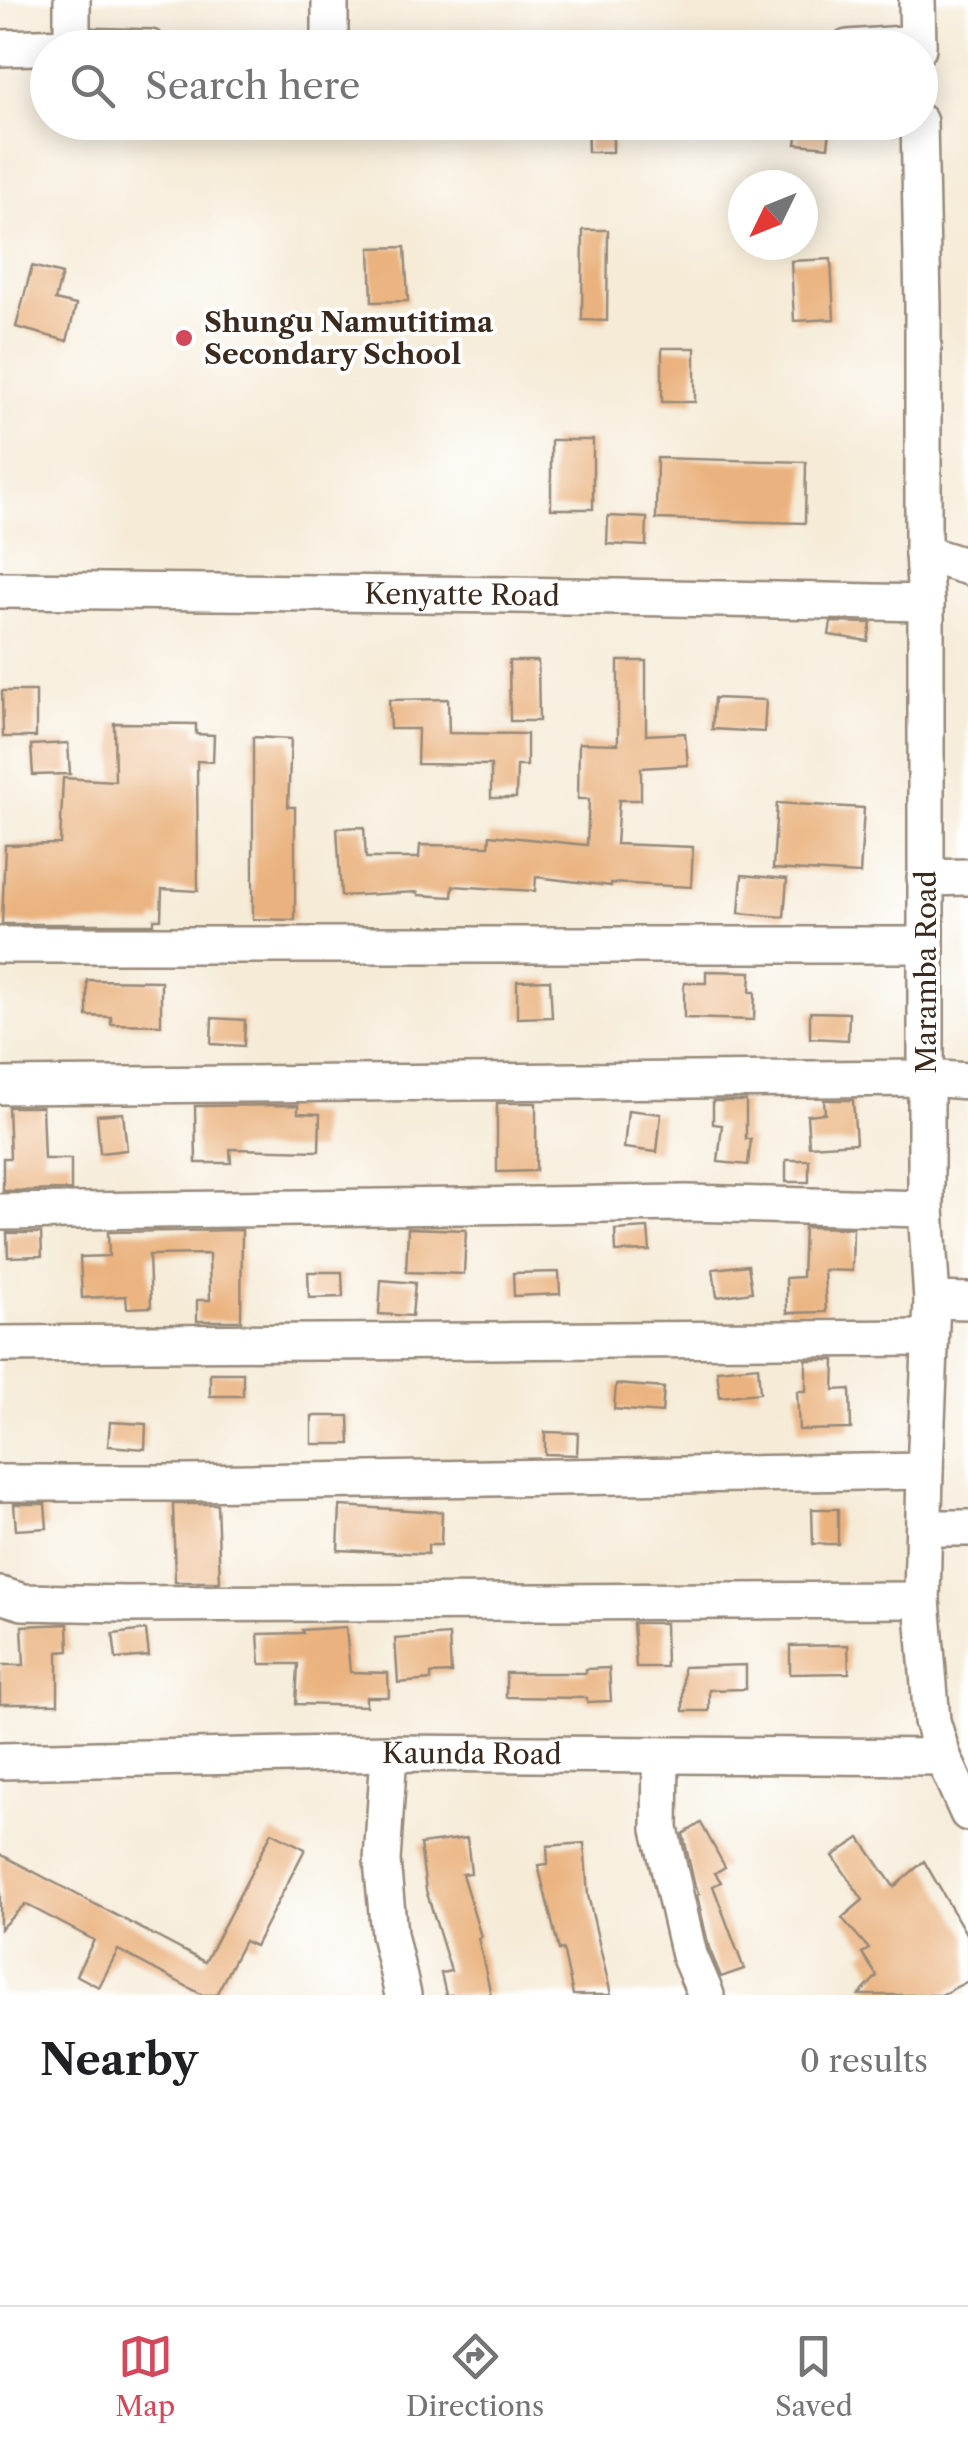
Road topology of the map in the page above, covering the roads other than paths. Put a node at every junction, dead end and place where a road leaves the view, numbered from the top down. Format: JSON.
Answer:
{"nodes":[{"id":1,"x":72,"y":0,"type":"edge"},
{"id":2,"x":330,"y":0,"type":"edge"},
{"id":3,"x":917,"y":0,"type":"edge"},
{"id":4,"x":72,"y":30,"type":"edge"},
{"id":5,"x":330,"y":30,"type":"edge"},
{"id":6,"x":918,"y":30,"type":"edge"},
{"id":7,"x":30,"y":47,"type":"edge"},
{"id":8,"x":0,"y":48,"type":"edge"},
{"id":9,"x":920,"y":140,"type":"edge"},
{"id":10,"x":922,"y":553,"type":"junction"},
{"id":11,"x":968,"y":567,"type":"edge"},
{"id":12,"x":0,"y":590,"type":"edge"},
{"id":13,"x":926,"y":603,"type":"junction"},
{"id":14,"x":968,"y":877,"type":"edge"},
{"id":15,"x":926,"y":878,"type":"junction"},
{"id":16,"x":926,"y":945,"type":"junction"},
{"id":17,"x":0,"y":946,"type":"edge"},
{"id":18,"x":927,"y":1078,"type":"junction"},
{"id":19,"x":968,"y":1081,"type":"edge"},
{"id":20,"x":0,"y":1086,"type":"edge"},
{"id":21,"x":926,"y":1209,"type":"junction"},
{"id":22,"x":0,"y":1212,"type":"edge"},
{"id":23,"x":932,"y":1300,"type":"junction"},
{"id":24,"x":968,"y":1301,"type":"edge"},
{"id":25,"x":929,"y":1338,"type":"junction"},
{"id":26,"x":0,"y":1344,"type":"edge"},
{"id":27,"x":925,"y":1472,"type":"junction"},
{"id":28,"x":4,"y":1488,"type":"edge"},
{"id":29,"x":924,"y":1528,"type":"junction"},
{"id":30,"x":968,"y":1528,"type":"edge"},
{"id":31,"x":0,"y":1595,"type":"edge"},
{"id":32,"x":922,"y":1600,"type":"junction"},
{"id":33,"x":390,"y":1753,"type":"junction"},
{"id":34,"x":660,"y":1755,"type":"junction"},
{"id":35,"x":943,"y":1757,"type":"junction"},
{"id":36,"x":0,"y":1761,"type":"edge"},
{"id":37,"x":968,"y":1813,"type":"edge"},
{"id":38,"x":403,"y":1995,"type":"edge"},
{"id":39,"x":706,"y":1995,"type":"edge"}],
"edges":[{"from":1,"to":4,"type":"street"},
{"from":2,"to":5,"type":"street"},
{"from":3,"to":6,"type":"street"},
{"from":7,"to":8,"type":"street"},
{"from":9,"to":10,"type":"street","name":"Maramba Road"},
{"from":10,"to":11,"type":"street"},
{"from":10,"to":13,"type":"street","name":"Maramba Road"},
{"from":12,"to":13,"type":"street","name":"Kenyatte Road"},
{"from":13,"to":15,"type":"street","name":"Maramba Road"},
{"from":14,"to":15,"type":"street"},
{"from":15,"to":16,"type":"street","name":"Maramba Road"},
{"from":16,"to":17,"type":"street"},
{"from":16,"to":18,"type":"street","name":"Maramba Road"},
{"from":18,"to":19,"type":"street"},
{"from":18,"to":20,"type":"street"},
{"from":18,"to":21,"type":"street","name":"Maramba Road"},
{"from":21,"to":22,"type":"street"},
{"from":21,"to":23,"type":"street","name":"Maramba Road"},
{"from":23,"to":24,"type":"street"},
{"from":23,"to":25,"type":"street","name":"Maramba Road"},
{"from":25,"to":26,"type":"street"},
{"from":25,"to":27,"type":"street","name":"Maramba Road"},
{"from":27,"to":28,"type":"street"},
{"from":27,"to":29,"type":"street","name":"Maramba Road"},
{"from":29,"to":30,"type":"street"},
{"from":29,"to":32,"type":"street","name":"Maramba Road"},
{"from":31,"to":32,"type":"street"},
{"from":32,"to":35,"type":"street","name":"Maramba Road"},
{"from":33,"to":34,"type":"street","name":"Kaunda Road"},
{"from":33,"to":36,"type":"street","name":"Kaunda Road"},
{"from":33,"to":38,"type":"street"},
{"from":34,"to":35,"type":"street","name":"Kaunda Road"},
{"from":34,"to":39,"type":"street"},
{"from":35,"to":37,"type":"street","name":"Maramba Road"}]}
